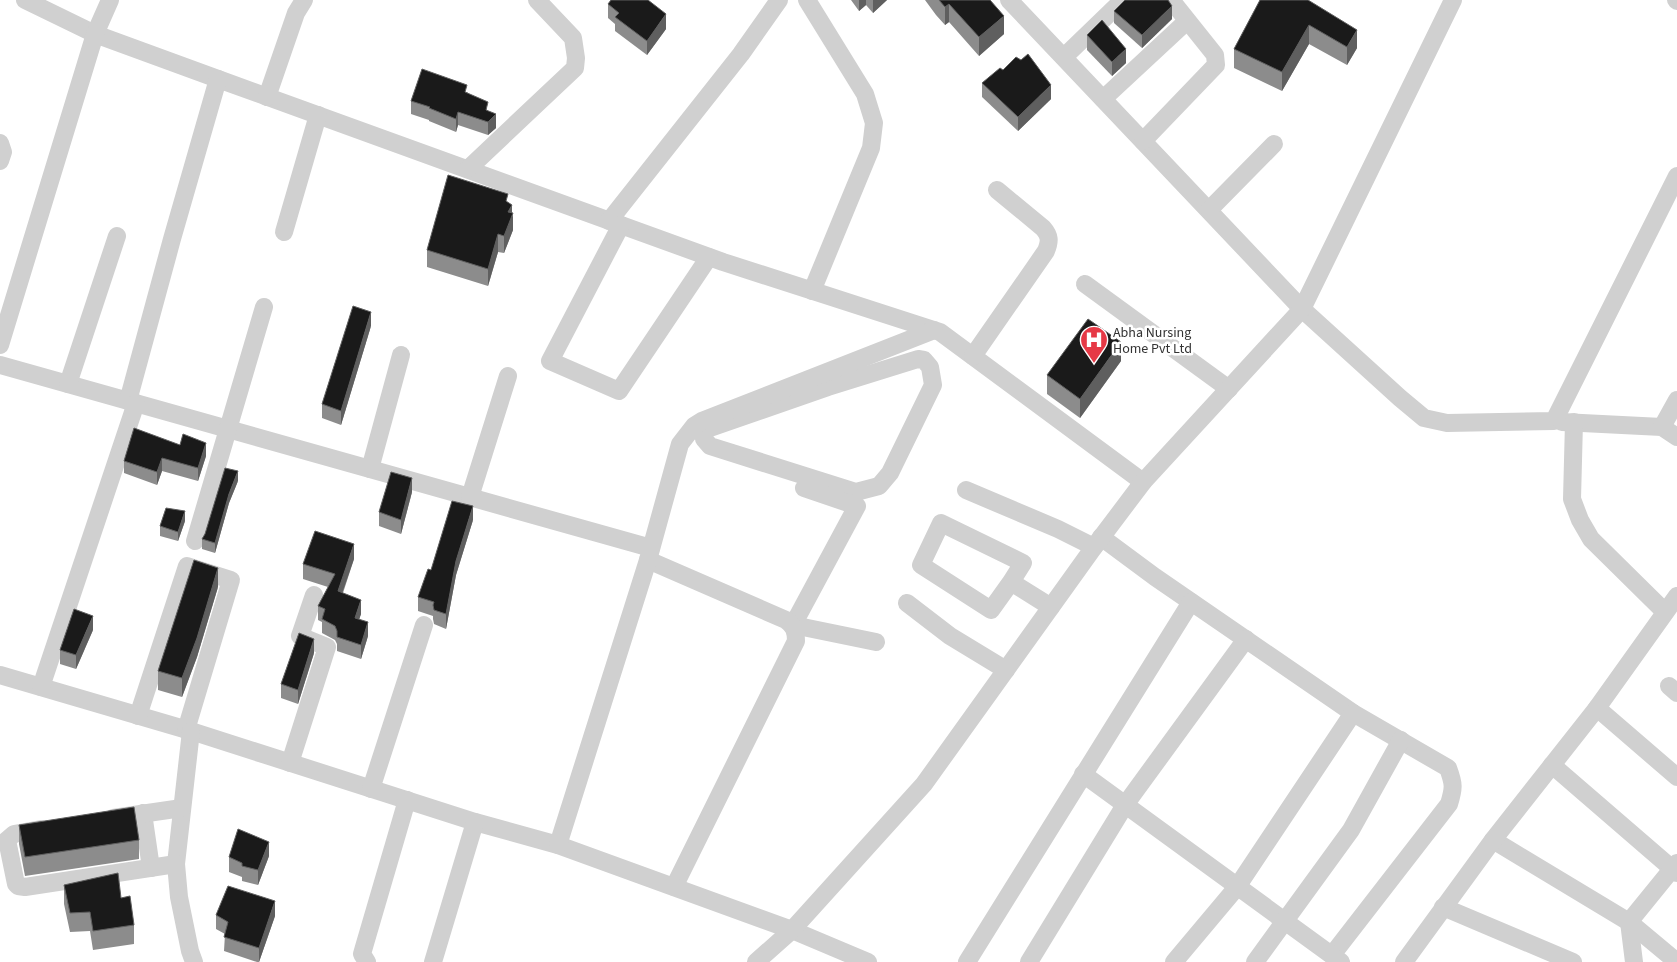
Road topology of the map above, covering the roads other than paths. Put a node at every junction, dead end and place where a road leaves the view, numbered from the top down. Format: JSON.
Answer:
{"nodes":[{"id":1,"x":25,"y":0,"type":"edge"},
{"id":2,"x":110,"y":0,"type":"edge"},
{"id":3,"x":304,"y":0,"type":"edge"},
{"id":4,"x":537,"y":0,"type":"edge"},
{"id":5,"x":779,"y":0,"type":"edge"},
{"id":6,"x":807,"y":0,"type":"edge"},
{"id":7,"x":1009,"y":0,"type":"edge"},
{"id":8,"x":1123,"y":0,"type":"edge"},
{"id":9,"x":1171,"y":0,"type":"edge"},
{"id":10,"x":1453,"y":0,"type":"edge"},
{"id":11,"x":1187,"y":21,"type":"junction"},
{"id":12,"x":95,"y":34,"type":"junction"},
{"id":13,"x":1064,"y":57,"type":"junction"},
{"id":14,"x":218,"y":79,"type":"junction"},
{"id":15,"x":267,"y":97,"type":"junction"},
{"id":16,"x":1103,"y":99,"type":"junction"},
{"id":17,"x":318,"y":115,"type":"junction"},
{"id":18,"x":1143,"y":141,"type":"junction"},
{"id":19,"x":0,"y":143,"type":"edge"},
{"id":20,"x":1274,"y":144,"type":"dead end"},
{"id":21,"x":0,"y":161,"type":"edge"},
{"id":22,"x":468,"y":170,"type":"junction"},
{"id":23,"x":1677,"y":176,"type":"edge"},
{"id":24,"x":997,"y":190,"type":"dead end"},
{"id":25,"x":1209,"y":210,"type":"junction"},
{"id":26,"x":615,"y":223,"type":"junction"},
{"id":27,"x":284,"y":232,"type":"dead end"},
{"id":28,"x":117,"y":236,"type":"dead end"},
{"id":29,"x":709,"y":256,"type":"junction"},
{"id":30,"x":1084,"y":284,"type":"dead end"},
{"id":31,"x":812,"y":290,"type":"junction"},
{"id":32,"x":264,"y":307,"type":"dead end"},
{"id":33,"x":1302,"y":309,"type":"junction"},
{"id":34,"x":934,"y":330,"type":"junction"},
{"id":35,"x":0,"y":345,"type":"edge"},
{"id":36,"x":401,"y":355,"type":"dead end"},
{"id":37,"x":973,"y":356,"type":"junction"},
{"id":38,"x":0,"y":365,"type":"edge"},
{"id":39,"x":508,"y":376,"type":"dead end"},
{"id":40,"x":68,"y":384,"type":"junction"},
{"id":41,"x":808,"y":387,"type":"junction"},
{"id":42,"x":1229,"y":389,"type":"junction"},
{"id":43,"x":1677,"y":400,"type":"edge"},
{"id":44,"x":132,"y":402,"type":"junction"},
{"id":45,"x":1554,"y":421,"type":"junction"},
{"id":46,"x":1574,"y":422,"type":"junction"},
{"id":47,"x":229,"y":429,"type":"junction"},
{"id":48,"x":1670,"y":432,"type":"edge"},
{"id":49,"x":680,"y":444,"type":"junction"},
{"id":50,"x":370,"y":469,"type":"junction"},
{"id":51,"x":1143,"y":482,"type":"junction"},
{"id":52,"x":966,"y":490,"type":"dead end"},
{"id":53,"x":470,"y":497,"type":"junction"},
{"id":54,"x":195,"y":541,"type":"dead end"},
{"id":55,"x":1098,"y":542,"type":"junction"},
{"id":56,"x":649,"y":554,"type":"junction"},
{"id":57,"x":1011,"y":582,"type":"junction"},
{"id":58,"x":314,"y":595,"type":"dead end"},
{"id":59,"x":1192,"y":602,"type":"junction"},
{"id":60,"x":907,"y":603,"type":"dead end"},
{"id":61,"x":1672,"y":607,"type":"edge"},
{"id":62,"x":1051,"y":608,"type":"junction"},
{"id":63,"x":424,"y":625,"type":"dead end"},
{"id":64,"x":793,"y":626,"type":"junction"},
{"id":65,"x":1246,"y":639,"type":"junction"},
{"id":66,"x":876,"y":642,"type":"dead end"},
{"id":67,"x":1006,"y":670,"type":"junction"},
{"id":68,"x":0,"y":675,"type":"edge"},
{"id":69,"x":41,"y":687,"type":"junction"},
{"id":70,"x":1597,"y":708,"type":"junction"},
{"id":71,"x":1353,"y":713,"type":"junction"},
{"id":72,"x":138,"y":716,"type":"junction"},
{"id":73,"x":189,"y":730,"type":"junction"},
{"id":74,"x":1401,"y":740,"type":"junction"},
{"id":75,"x":290,"y":763,"type":"junction"},
{"id":76,"x":1552,"y":765,"type":"junction"},
{"id":77,"x":1083,"y":774,"type":"junction"},
{"id":78,"x":1677,"y":778,"type":"edge"},
{"id":79,"x":372,"y":789,"type":"junction"},
{"id":80,"x":407,"y":800,"type":"junction"},
{"id":81,"x":1126,"y":805,"type":"junction"},
{"id":82,"x":182,"y":808,"type":"junction"},
{"id":83,"x":143,"y":814,"type":"junction"},
{"id":84,"x":93,"y":821,"type":"edge"},
{"id":85,"x":475,"y":822,"type":"junction"},
{"id":86,"x":54,"y":827,"type":"edge"},
{"id":87,"x":1493,"y":840,"type":"junction"},
{"id":88,"x":558,"y":845,"type":"junction"},
{"id":89,"x":176,"y":864,"type":"junction"},
{"id":90,"x":151,"y":868,"type":"junction"},
{"id":91,"x":1676,"y":868,"type":"edge"},
{"id":92,"x":674,"y":887,"type":"junction"},
{"id":93,"x":1237,"y":887,"type":"junction"},
{"id":94,"x":1443,"y":907,"type":"junction"},
{"id":95,"x":1284,"y":922,"type":"junction"},
{"id":96,"x":1629,"y":922,"type":"junction"},
{"id":97,"x":792,"y":930,"type":"junction"},
{"id":98,"x":1337,"y":959,"type":"edge"},
{"id":99,"x":194,"y":962,"type":"edge"},
{"id":100,"x":367,"y":962,"type":"edge"},
{"id":101,"x":432,"y":962,"type":"edge"},
{"id":102,"x":756,"y":962,"type":"edge"},
{"id":103,"x":868,"y":962,"type":"edge"},
{"id":104,"x":967,"y":962,"type":"edge"},
{"id":105,"x":1029,"y":962,"type":"edge"},
{"id":106,"x":1174,"y":962,"type":"edge"},
{"id":107,"x":1255,"y":962,"type":"edge"},
{"id":108,"x":1404,"y":962,"type":"edge"},
{"id":109,"x":1573,"y":962,"type":"edge"},
{"id":110,"x":1634,"y":962,"type":"edge"},
{"id":111,"x":1676,"y":962,"type":"edge"}],
"edges":[{"from":1,"to":12,"type":"street"},
{"from":2,"to":12,"type":"street"},
{"from":3,"to":15,"type":"street"},
{"from":4,"to":22,"type":"street"},
{"from":5,"to":26,"type":"street"},
{"from":6,"to":31,"type":"street"},
{"from":7,"to":13,"type":"street"},
{"from":8,"to":13,"type":"street"},
{"from":9,"to":11,"type":"street"},
{"from":10,"to":33,"type":"street"},
{"from":11,"to":16,"type":"street"},
{"from":11,"to":18,"type":"street"},
{"from":12,"to":14,"type":"street"},
{"from":12,"to":35,"type":"street"},
{"from":13,"to":16,"type":"street"},
{"from":14,"to":15,"type":"street"},
{"from":14,"to":44,"type":"street"},
{"from":15,"to":17,"type":"street"},
{"from":16,"to":18,"type":"street"},
{"from":17,"to":22,"type":"street"},
{"from":17,"to":27,"type":"street"},
{"from":18,"to":25,"type":"street"},
{"from":19,"to":21,"type":"street"},
{"from":20,"to":25,"type":"street"},
{"from":22,"to":26,"type":"street"},
{"from":23,"to":45,"type":"street"},
{"from":24,"to":37,"type":"street"},
{"from":25,"to":33,"type":"street"},
{"from":26,"to":29,"type":"street"},
{"from":26,"to":29,"type":"street"},
{"from":28,"to":40,"type":"street"},
{"from":29,"to":31,"type":"street"},
{"from":30,"to":42,"type":"street"},
{"from":31,"to":34,"type":"street"},
{"from":32,"to":47,"type":"street"},
{"from":33,"to":42,"type":"street"},
{"from":33,"to":45,"type":"street"},
{"from":34,"to":37,"type":"street"},
{"from":34,"to":41,"type":"street"},
{"from":36,"to":50,"type":"street"},
{"from":37,"to":51,"type":"street"},
{"from":38,"to":40,"type":"street"},
{"from":39,"to":53,"type":"street"},
{"from":40,"to":44,"type":"street"},
{"from":41,"to":41,"type":"street"},
{"from":41,"to":49,"type":"street"},
{"from":42,"to":51,"type":"street"},
{"from":43,"to":48,"type":"street"},
{"from":44,"to":47,"type":"street"},
{"from":44,"to":69,"type":"street"},
{"from":45,"to":46,"type":"street"},
{"from":46,"to":48,"type":"street"},
{"from":46,"to":61,"type":"street"},
{"from":47,"to":50,"type":"street"},
{"from":47,"to":54,"type":"street"},
{"from":49,"to":56,"type":"street"},
{"from":49,"to":64,"type":"street"},
{"from":50,"to":53,"type":"street"},
{"from":51,"to":55,"type":"street"},
{"from":52,"to":55,"type":"street"},
{"from":53,"to":56,"type":"street"},
{"from":55,"to":59,"type":"street"},
{"from":55,"to":62,"type":"street"},
{"from":56,"to":64,"type":"street"},
{"from":56,"to":88,"type":"street"},
{"from":57,"to":57,"type":"street"},
{"from":57,"to":62,"type":"street"},
{"from":58,"to":75,"type":"street"},
{"from":59,"to":65,"type":"street"},
{"from":59,"to":77,"type":"street"},
{"from":60,"to":67,"type":"street"},
{"from":61,"to":70,"type":"street"},
{"from":62,"to":67,"type":"street"},
{"from":63,"to":79,"type":"street"},
{"from":64,"to":66,"type":"street"},
{"from":64,"to":92,"type":"street"},
{"from":65,"to":71,"type":"street"},
{"from":65,"to":81,"type":"street"},
{"from":67,"to":97,"type":"street"},
{"from":68,"to":69,"type":"street"},
{"from":69,"to":72,"type":"street"},
{"from":70,"to":76,"type":"street"},
{"from":70,"to":78,"type":"street"},
{"from":71,"to":74,"type":"street"},
{"from":71,"to":93,"type":"street"},
{"from":72,"to":73,"type":"street"},
{"from":72,"to":73,"type":"street"},
{"from":73,"to":75,"type":"street"},
{"from":73,"to":82,"type":"street"},
{"from":74,"to":95,"type":"street"},
{"from":74,"to":98,"type":"street"},
{"from":75,"to":79,"type":"street"},
{"from":76,"to":87,"type":"street"},
{"from":76,"to":91,"type":"street"},
{"from":77,"to":81,"type":"street"},
{"from":77,"to":104,"type":"street"},
{"from":79,"to":80,"type":"street"},
{"from":80,"to":85,"type":"street"},
{"from":80,"to":100,"type":"street"},
{"from":81,"to":93,"type":"street"},
{"from":81,"to":105,"type":"street"},
{"from":82,"to":83,"type":"street"},
{"from":82,"to":89,"type":"street"},
{"from":83,"to":84,"type":"street"},
{"from":83,"to":90,"type":"street"},
{"from":85,"to":88,"type":"street"},
{"from":85,"to":101,"type":"street"},
{"from":86,"to":90,"type":"street"},
{"from":87,"to":94,"type":"street"},
{"from":87,"to":96,"type":"street"},
{"from":88,"to":92,"type":"street"},
{"from":89,"to":90,"type":"street"},
{"from":89,"to":99,"type":"street"},
{"from":91,"to":96,"type":"street"},
{"from":92,"to":97,"type":"street"},
{"from":93,"to":95,"type":"street"},
{"from":93,"to":106,"type":"street"},
{"from":94,"to":108,"type":"street"},
{"from":94,"to":109,"type":"street"},
{"from":95,"to":98,"type":"street"},
{"from":95,"to":107,"type":"street"},
{"from":96,"to":110,"type":"street"},
{"from":96,"to":111,"type":"street"},
{"from":97,"to":102,"type":"street"},
{"from":97,"to":103,"type":"street"}]}
